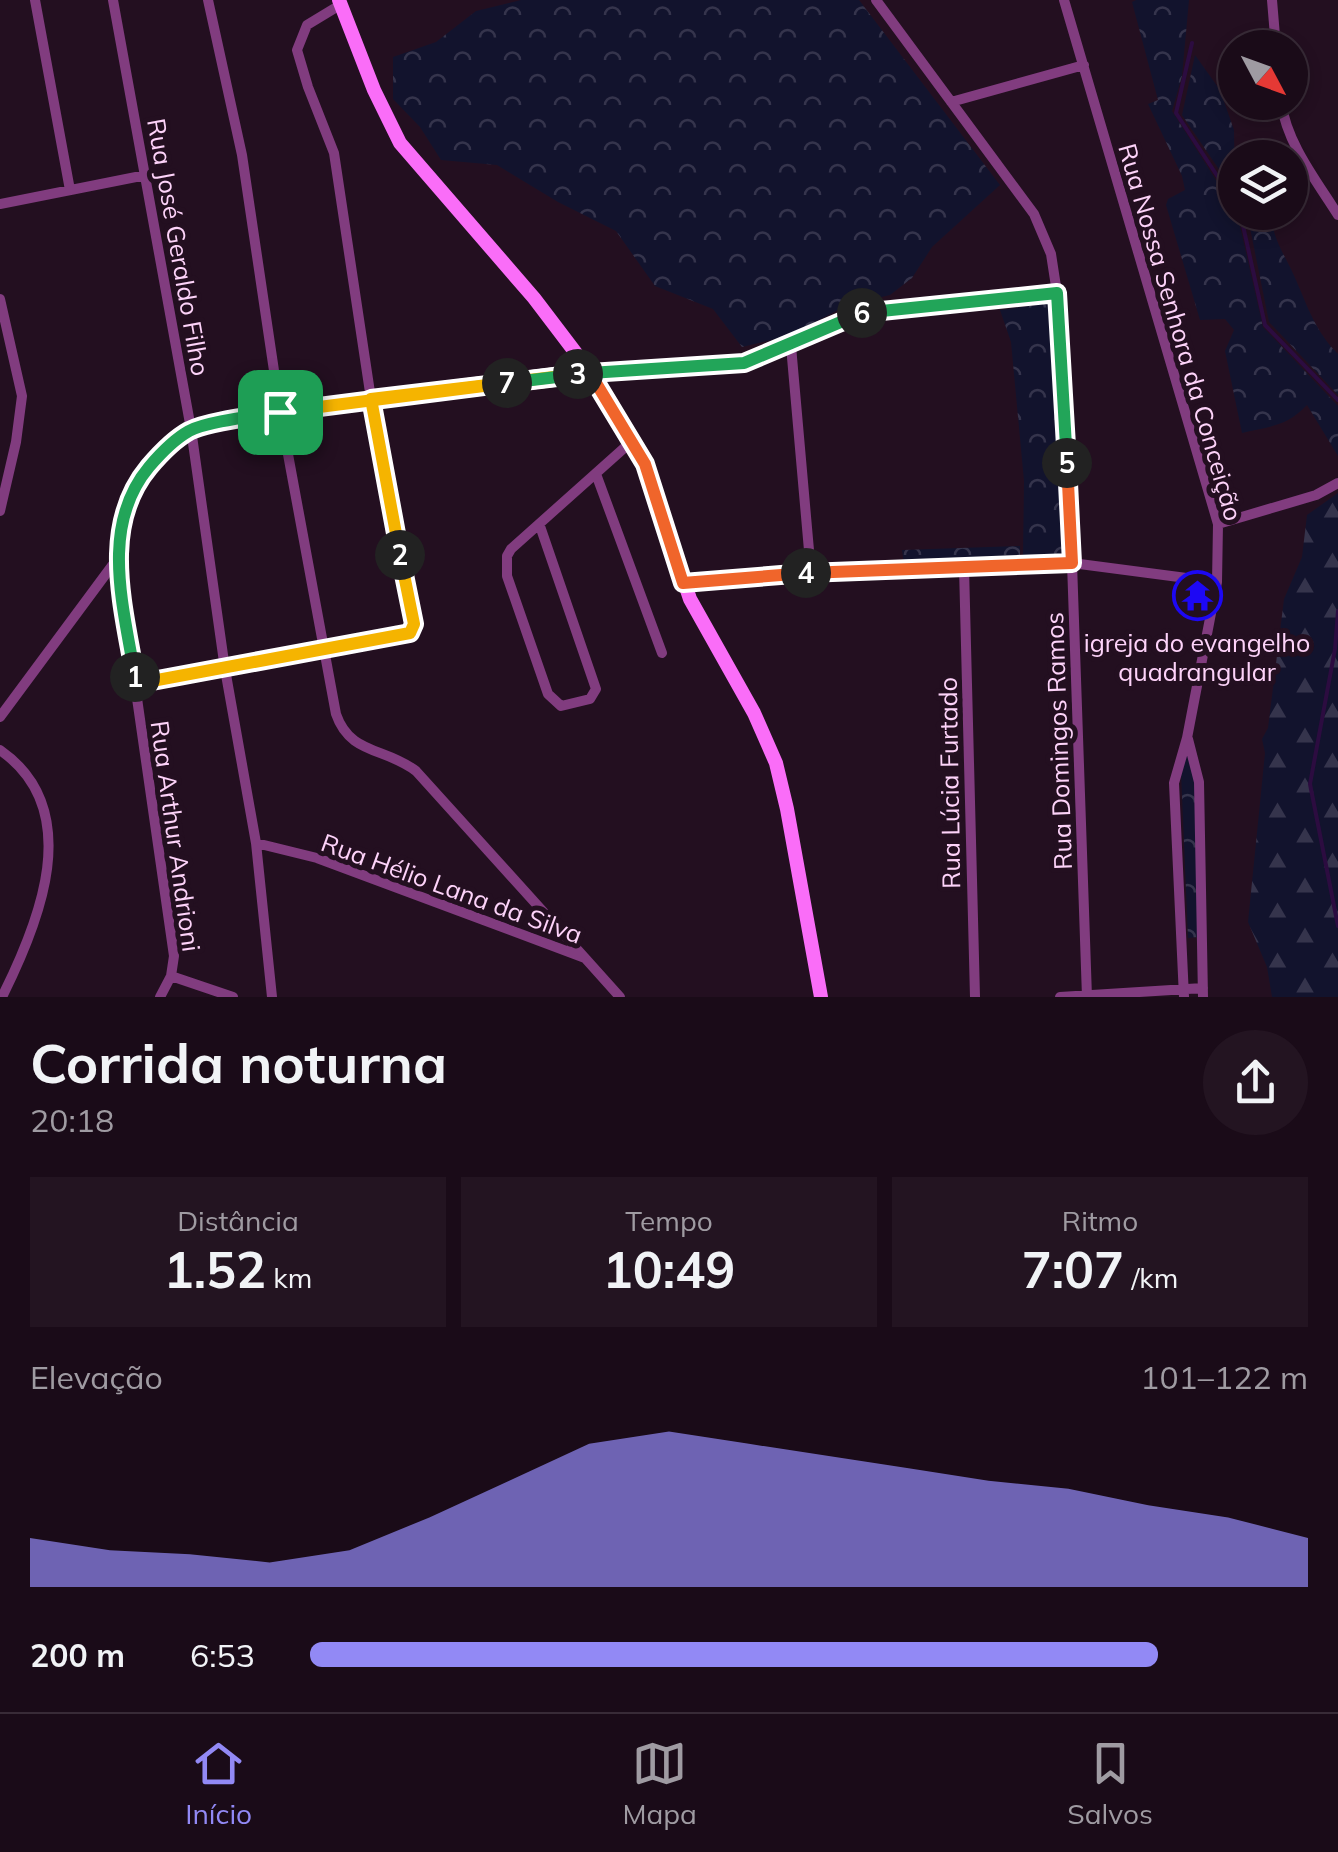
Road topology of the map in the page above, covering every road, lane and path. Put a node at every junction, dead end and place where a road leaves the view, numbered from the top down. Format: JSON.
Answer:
{"nodes":[{"id":1,"x":36,"y":0,"type":"edge"},
{"id":2,"x":113,"y":0,"type":"edge"},
{"id":3,"x":208,"y":0,"type":"edge"},
{"id":4,"x":876,"y":0,"type":"edge"},
{"id":5,"x":1064,"y":0,"type":"edge"},
{"id":6,"x":1272,"y":0,"type":"edge"},
{"id":7,"x":339,"y":3,"type":"edge"},
{"id":8,"x":1274,"y":30,"type":"edge"},
{"id":9,"x":1084,"y":65,"type":"junction"},
{"id":10,"x":951,"y":102,"type":"junction"},
{"id":11,"x":1286,"y":120,"type":"edge"},
{"id":12,"x":146,"y":175,"type":"junction"},
{"id":13,"x":70,"y":190,"type":"junction"},
{"id":14,"x":0,"y":204,"type":"edge"},
{"id":15,"x":1338,"y":215,"type":"edge"},
{"id":16,"x":1057,"y":293,"type":"junction"},
{"id":17,"x":0,"y":300,"type":"edge"},
{"id":18,"x":791,"y":346,"type":"junction"},
{"id":19,"x":590,"y":373,"type":"junction"},
{"id":20,"x":371,"y":399,"type":"junction"},
{"id":21,"x":280,"y":412,"type":"junction"},
{"id":22,"x":191,"y":430,"type":"junction"},
{"id":23,"x":632,"y":441,"type":"junction"},
{"id":24,"x":596,"y":474,"type":"junction"},
{"id":25,"x":1338,"y":483,"type":"edge"},
{"id":26,"x":0,"y":511,"type":"edge"},
{"id":27,"x":1218,"y":524,"type":"junction"},
{"id":28,"x":540,"y":526,"type":"junction"},
{"id":29,"x":117,"y":558,"type":"junction"},
{"id":30,"x":1072,"y":563,"type":"junction"},
{"id":31,"x":964,"y":568,"type":"junction"},
{"id":32,"x":812,"y":572,"type":"junction"},
{"id":33,"x":1218,"y":582,"type":"junction"},
{"id":34,"x":683,"y":583,"type":"junction"},
{"id":35,"x":324,"y":649,"type":"junction"},
{"id":36,"x":662,"y":653,"type":"dead end"},
{"id":37,"x":225,"y":669,"type":"junction"},
{"id":38,"x":136,"y":684,"type":"junction"},
{"id":39,"x":0,"y":717,"type":"edge"},
{"id":40,"x":1187,"y":738,"type":"junction"},
{"id":41,"x":0,"y":750,"type":"edge"},
{"id":42,"x":256,"y":843,"type":"junction"},
{"id":43,"x":585,"y":958,"type":"junction"},
{"id":44,"x":171,"y":976,"type":"junction"},
{"id":45,"x":270,"y":976,"type":"junction"},
{"id":46,"x":1183,"y":993,"type":"edge"},
{"id":47,"x":1203,"y":993,"type":"edge"},
{"id":48,"x":1087,"y":996,"type":"edge"},
{"id":49,"x":2,"y":997,"type":"edge"},
{"id":50,"x":160,"y":997,"type":"edge"},
{"id":51,"x":233,"y":997,"type":"edge"},
{"id":52,"x":264,"y":997,"type":"edge"},
{"id":53,"x":272,"y":997,"type":"edge"},
{"id":54,"x":620,"y":997,"type":"edge"},
{"id":55,"x":822,"y":997,"type":"edge"},
{"id":56,"x":974,"y":997,"type":"edge"},
{"id":57,"x":1060,"y":997,"type":"edge"}],
"edges":[{"from":1,"to":13,"type":"street"},
{"from":2,"to":12,"type":"street","name":"Rua José Geraldo Filho"},
{"from":3,"to":21,"type":"street"},
{"from":4,"to":10,"type":"street","name":"Rua Domingos Ramos"},
{"from":5,"to":9,"type":"street","name":"Rua Nossa Senhora da Conceição"},
{"from":6,"to":8,"type":"street"},
{"from":7,"to":19,"type":"street"},
{"from":7,"to":20,"type":"street"},
{"from":9,"to":10,"type":"street"},
{"from":9,"to":27,"type":"street","name":"Rua Nossa Senhora da Conceição"},
{"from":10,"to":16,"type":"street","name":"Rua Domingos Ramos"},
{"from":11,"to":15,"type":"street"},
{"from":12,"to":13,"type":"street"},
{"from":12,"to":22,"type":"street","name":"Rua José Geraldo Filho"},
{"from":13,"to":14,"type":"street"},
{"from":16,"to":18,"type":"street"},
{"from":16,"to":30,"type":"street","name":"Rua Domingos Ramos"},
{"from":17,"to":26,"type":"street"},
{"from":18,"to":19,"type":"street"},
{"from":18,"to":32,"type":"street"},
{"from":19,"to":20,"type":"street"},
{"from":19,"to":23,"type":"street"},
{"from":20,"to":21,"type":"street"},
{"from":20,"to":35,"type":"street"},
{"from":21,"to":22,"type":"street"},
{"from":21,"to":35,"type":"street"},
{"from":22,"to":29,"type":"street"},
{"from":22,"to":37,"type":"street","name":"Rua José Geraldo Filho"},
{"from":23,"to":24,"type":"street"},
{"from":23,"to":34,"type":"street"},
{"from":24,"to":28,"type":"street"},
{"from":24,"to":36,"type":"street"},
{"from":25,"to":27,"type":"street"},
{"from":27,"to":33,"type":"street","name":"Rua Nossa Senhora da Conceição"},
{"from":28,"to":28,"type":"street"},
{"from":29,"to":38,"type":"street","name":"Rua Arthur Andrioni"},
{"from":29,"to":39,"type":"street"},
{"from":30,"to":31,"type":"street"},
{"from":30,"to":33,"type":"street"},
{"from":30,"to":48,"type":"street","name":"Rua Domingos Ramos"},
{"from":31,"to":32,"type":"street"},
{"from":31,"to":56,"type":"street","name":"Rua Lúcia Furtado"},
{"from":32,"to":34,"type":"street"},
{"from":33,"to":40,"type":"street","name":"Rua Nossa Senhora da Conceição"},
{"from":34,"to":55,"type":"street"},
{"from":35,"to":37,"type":"street"},
{"from":35,"to":43,"type":"street"},
{"from":37,"to":38,"type":"street"},
{"from":37,"to":42,"type":"street","name":"Rua José Geraldo Filho"},
{"from":38,"to":44,"type":"street","name":"Rua Arthur Andrioni"},
{"from":40,"to":46,"type":"street","name":"Rua Nossa Senhora da Conceição"},
{"from":40,"to":47,"type":"street","name":"Rua Nossa Senhora da Conceição"},
{"from":41,"to":49,"type":"street"},
{"from":42,"to":43,"type":"street","name":"Rua Hélio Lana da Silva"},
{"from":42,"to":45,"type":"street","name":"Rua José Geraldo Filho"},
{"from":43,"to":54,"type":"street","name":"Rua Hélio Lana da Silva"},
{"from":44,"to":50,"type":"street","name":"Rua Arthur Andrioni"},
{"from":44,"to":51,"type":"street"},
{"from":45,"to":52,"type":"street"},
{"from":45,"to":53,"type":"street","name":"Rua José Geraldo Filho"},
{"from":46,"to":47,"type":"street"},
{"from":46,"to":48,"type":"street"},
{"from":48,"to":57,"type":"street"}]}
